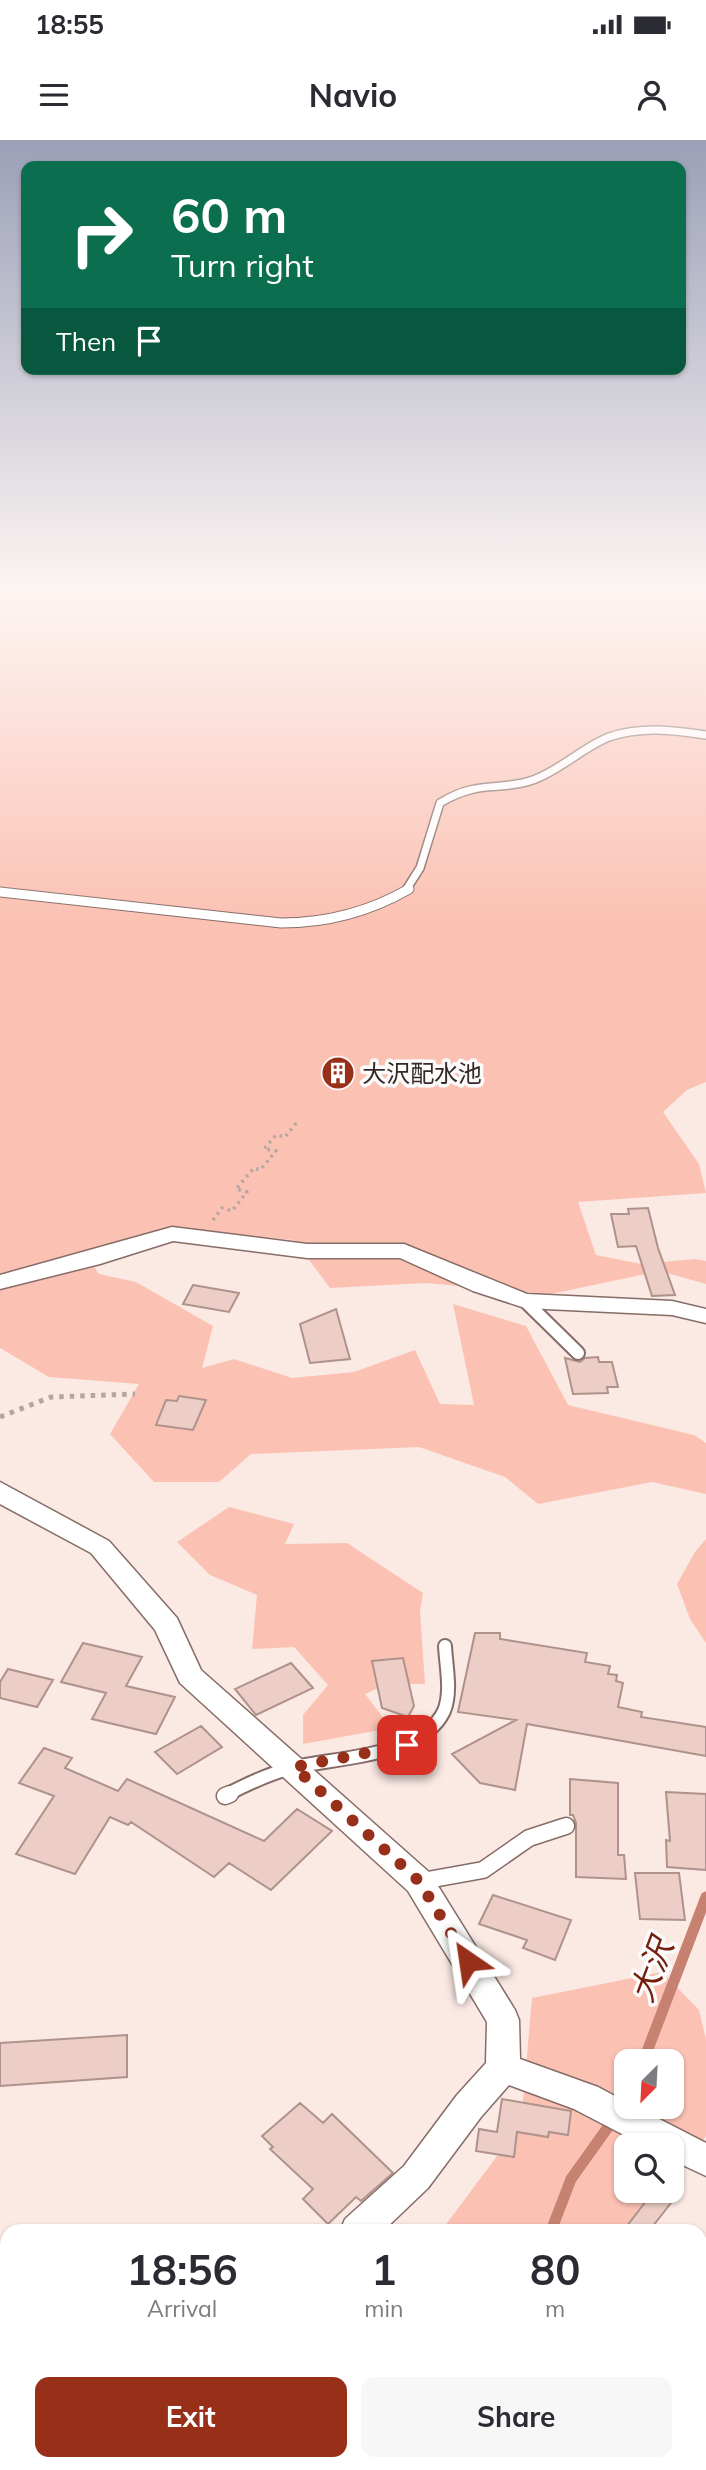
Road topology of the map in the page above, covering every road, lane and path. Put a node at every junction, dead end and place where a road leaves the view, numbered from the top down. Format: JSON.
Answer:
{"nodes":[{"id":1,"x":706,"y":735,"type":"edge"},
{"id":2,"x":0,"y":892,"type":"edge"},
{"id":3,"x":297,"y":1122,"type":"dead end"},
{"id":4,"x":200,"y":1238,"type":"junction"},
{"id":5,"x":0,"y":1282,"type":"edge"},
{"id":6,"x":526,"y":1301,"type":"junction"},
{"id":7,"x":706,"y":1316,"type":"edge"},
{"id":8,"x":578,"y":1353,"type":"dead end"},
{"id":9,"x":135,"y":1394,"type":"dead end"},
{"id":10,"x":0,"y":1417,"type":"edge"},
{"id":11,"x":0,"y":1490,"type":"edge"},
{"id":12,"x":445,"y":1646,"type":"dead end"},
{"id":13,"x":294,"y":1767,"type":"junction"},
{"id":14,"x":225,"y":1796,"type":"dead end"},
{"id":15,"x":566,"y":1826,"type":"dead end"},
{"id":16,"x":419,"y":1881,"type":"junction"},
{"id":17,"x":503,"y":2068,"type":"junction"},
{"id":18,"x":706,"y":2160,"type":"edge"},
{"id":19,"x":366,"y":2224,"type":"edge"}],
"edges":[{"from":1,"to":2,"type":"lane"},
{"from":3,"to":4,"type":"path"},
{"from":4,"to":5,"type":"street"},
{"from":4,"to":6,"type":"street"},
{"from":6,"to":7,"type":"street"},
{"from":6,"to":8,"type":"lane"},
{"from":9,"to":10,"type":"path"},
{"from":11,"to":13,"type":"street"},
{"from":12,"to":13,"type":"lane"},
{"from":13,"to":14,"type":"lane"},
{"from":13,"to":16,"type":"street"},
{"from":15,"to":16,"type":"lane"},
{"from":16,"to":17,"type":"street"},
{"from":17,"to":18,"type":"street"},
{"from":17,"to":19,"type":"street"}]}
